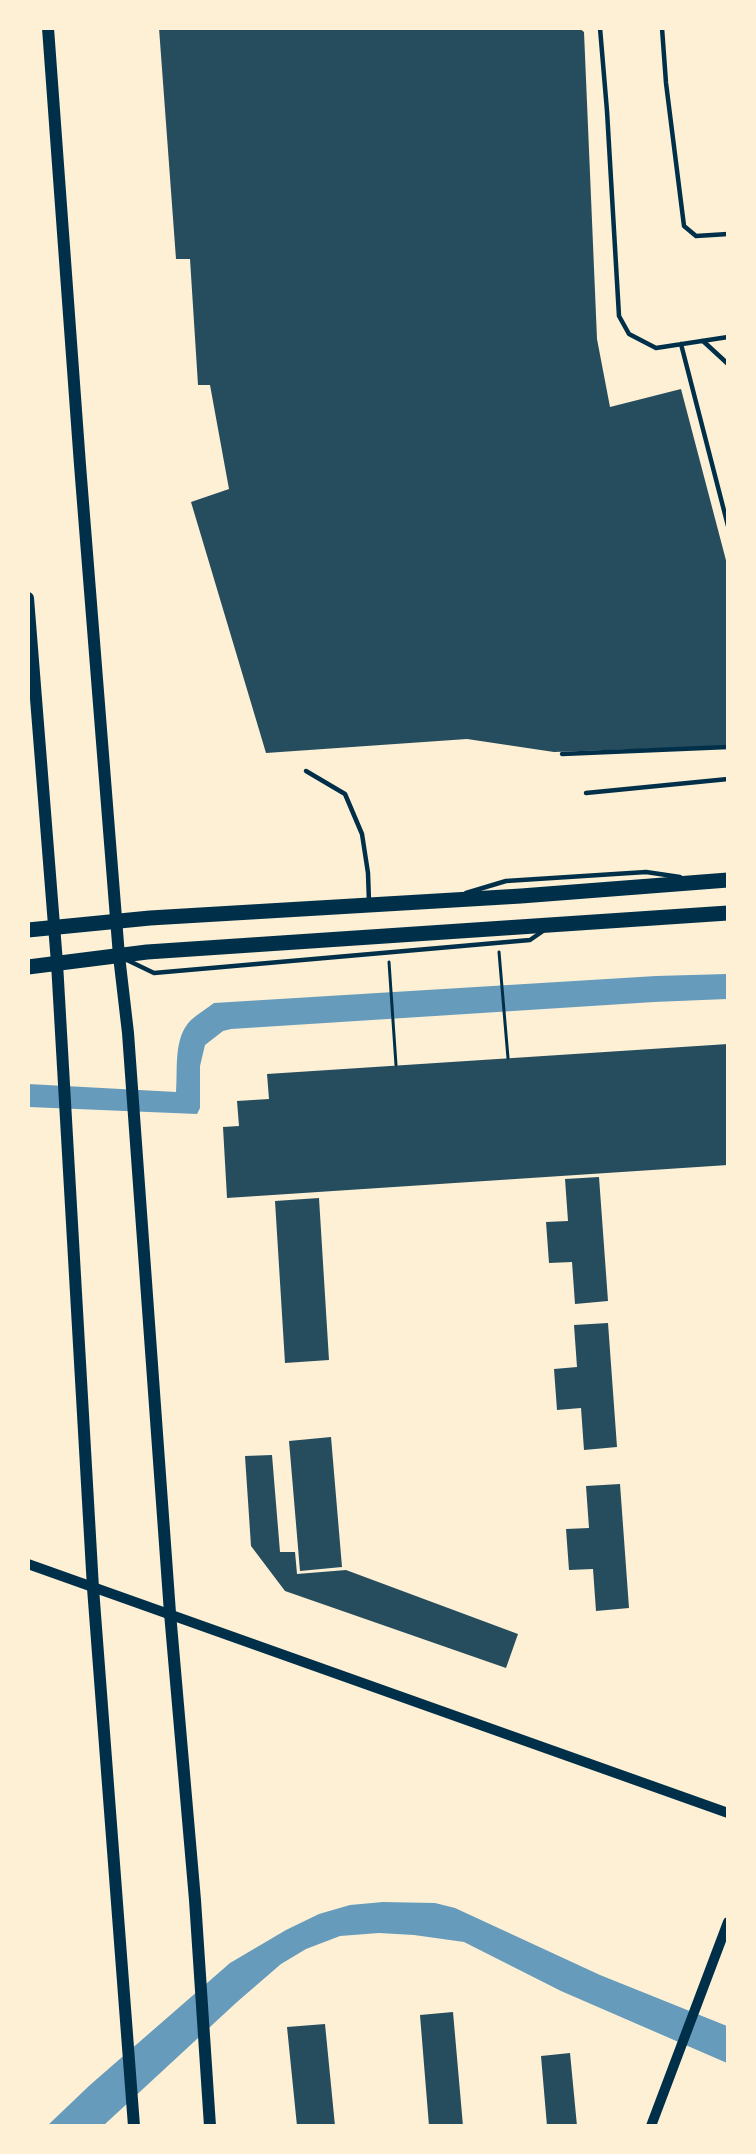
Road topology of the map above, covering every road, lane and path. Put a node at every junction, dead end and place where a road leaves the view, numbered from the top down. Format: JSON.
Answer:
{"nodes":[{"id":1,"x":48,"y":28,"type":"edge"},
{"id":2,"x":600,"y":28,"type":"edge"},
{"id":3,"x":663,"y":28,"type":"edge"},
{"id":4,"x":728,"y":234,"type":"edge"},
{"id":5,"x":728,"y":337,"type":"edge"},
{"id":6,"x":703,"y":341,"type":"junction"},
{"id":7,"x":681,"y":344,"type":"junction"},
{"id":8,"x":728,"y":364,"type":"edge"},
{"id":9,"x":728,"y":526,"type":"edge"},
{"id":10,"x":28,"y":598,"type":"edge"},
{"id":11,"x":728,"y":747,"type":"edge"},
{"id":12,"x":562,"y":754,"type":"dead end"},
{"id":13,"x":306,"y":771,"type":"dead end"},
{"id":14,"x":728,"y":779,"type":"edge"},
{"id":15,"x":586,"y":793,"type":"dead end"},
{"id":16,"x":728,"y":880,"type":"edge"},
{"id":17,"x":370,"y":905,"type":"junction"},
{"id":18,"x":728,"y":913,"type":"edge"},
{"id":19,"x":116,"y":922,"type":"junction"},
{"id":20,"x":552,"y":924,"type":"junction"},
{"id":21,"x":54,"y":927,"type":"junction"},
{"id":22,"x":496,"y":927,"type":"junction"},
{"id":23,"x":28,"y":930,"type":"edge"},
{"id":24,"x":387,"y":935,"type":"junction"},
{"id":25,"x":119,"y":956,"type":"junction"},
{"id":26,"x":57,"y":963,"type":"junction"},
{"id":27,"x":28,"y":967,"type":"edge"},
{"id":28,"x":508,"y":1058,"type":"dead end"},
{"id":29,"x":396,"y":1065,"type":"dead end"},
{"id":30,"x":28,"y":1564,"type":"edge"},
{"id":31,"x":93,"y":1588,"type":"junction"},
{"id":32,"x":170,"y":1613,"type":"junction"},
{"id":33,"x":728,"y":1813,"type":"edge"},
{"id":34,"x":728,"y":1922,"type":"edge"},
{"id":35,"x":134,"y":2126,"type":"edge"},
{"id":36,"x":210,"y":2126,"type":"edge"},
{"id":37,"x":651,"y":2126,"type":"edge"}],
"edges":[{"from":1,"to":19,"type":"main road"},
{"from":2,"to":7,"type":"lane"},
{"from":3,"to":4,"type":"lane"},
{"from":5,"to":6,"type":"lane"},
{"from":6,"to":7,"type":"lane"},
{"from":6,"to":8,"type":"lane"},
{"from":7,"to":9,"type":"lane"},
{"from":10,"to":21,"type":"main road"},
{"from":11,"to":12,"type":"lane"},
{"from":13,"to":17,"type":"lane"},
{"from":14,"to":15,"type":"lane"},
{"from":16,"to":17,"type":"main road"},
{"from":17,"to":19,"type":"main road"},
{"from":18,"to":20,"type":"main road"},
{"from":19,"to":21,"type":"main road"},
{"from":19,"to":25,"type":"main road"},
{"from":20,"to":22,"type":"main road"},
{"from":20,"to":25,"type":"lane"},
{"from":21,"to":23,"type":"main road"},
{"from":21,"to":26,"type":"main road"},
{"from":22,"to":24,"type":"main road"},
{"from":22,"to":28,"type":"path"},
{"from":24,"to":25,"type":"main road"},
{"from":24,"to":29,"type":"path"},
{"from":25,"to":26,"type":"main road"},
{"from":25,"to":32,"type":"main road"},
{"from":26,"to":27,"type":"main road"},
{"from":26,"to":31,"type":"main road"},
{"from":30,"to":31,"type":"street"},
{"from":31,"to":32,"type":"street"},
{"from":31,"to":35,"type":"main road"},
{"from":32,"to":33,"type":"street"},
{"from":32,"to":36,"type":"main road"},
{"from":34,"to":37,"type":"street"}]}
